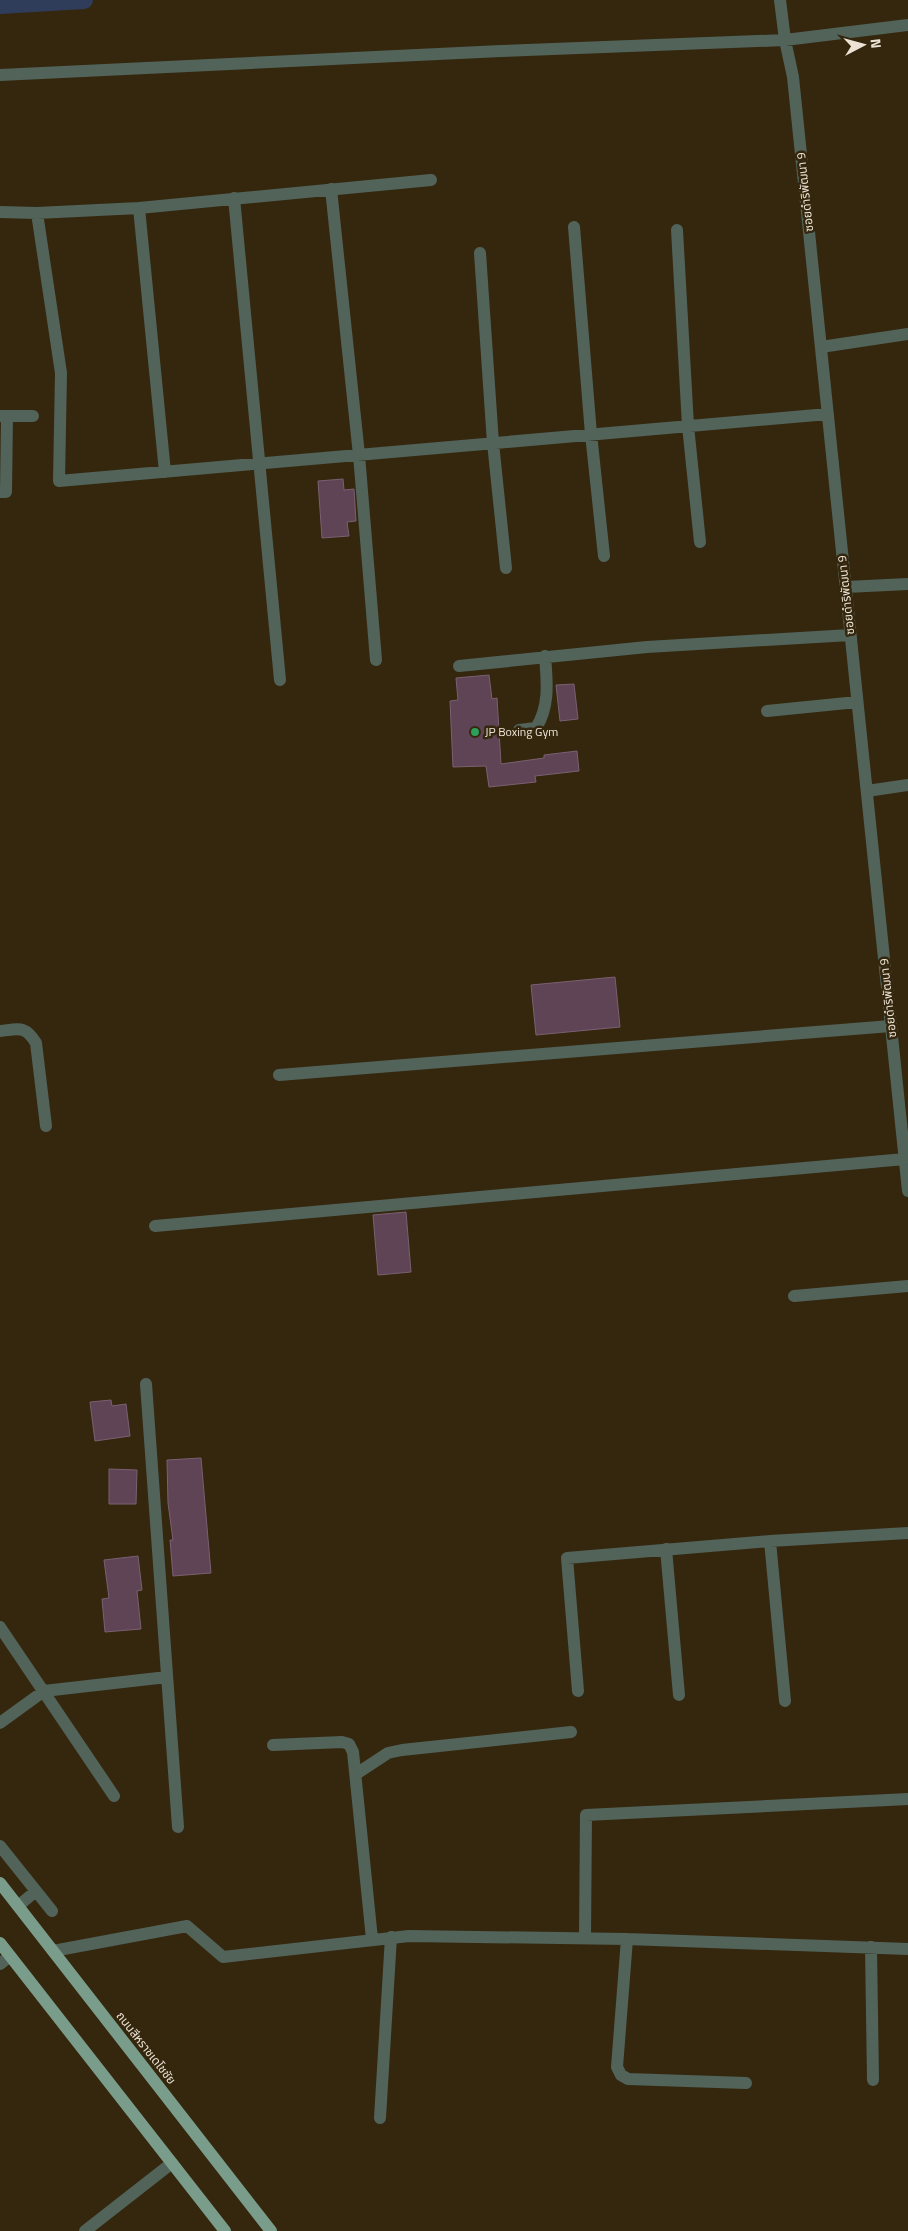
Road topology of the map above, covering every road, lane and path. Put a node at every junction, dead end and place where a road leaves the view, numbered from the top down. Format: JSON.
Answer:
{"nodes":[{"id":1,"x":780,"y":0,"type":"edge"},
{"id":2,"x":908,"y":25,"type":"edge"},
{"id":3,"x":784,"y":40,"type":"junction"},
{"id":4,"x":0,"y":75,"type":"edge"},
{"id":5,"x":431,"y":180,"type":"dead end"},
{"id":6,"x":331,"y":189,"type":"junction"},
{"id":7,"x":234,"y":198,"type":"junction"},
{"id":8,"x":139,"y":208,"type":"junction"},
{"id":9,"x":0,"y":212,"type":"edge"},
{"id":10,"x":37,"y":213,"type":"junction"},
{"id":11,"x":574,"y":227,"type":"dead end"},
{"id":12,"x":676,"y":230,"type":"dead end"},
{"id":13,"x":480,"y":253,"type":"dead end"},
{"id":14,"x":908,"y":334,"type":"edge"},
{"id":15,"x":821,"y":347,"type":"junction"},
{"id":16,"x":828,"y":414,"type":"junction"},
{"id":17,"x":4,"y":416,"type":"edge"},
{"id":18,"x":33,"y":416,"type":"dead end"},
{"id":19,"x":688,"y":426,"type":"junction"},
{"id":20,"x":592,"y":434,"type":"junction"},
{"id":21,"x":493,"y":443,"type":"junction"},
{"id":22,"x":359,"y":455,"type":"junction"},
{"id":23,"x":260,"y":464,"type":"junction"},
{"id":24,"x":165,"y":472,"type":"junction"},
{"id":25,"x":0,"y":492,"type":"edge"},
{"id":26,"x":700,"y":542,"type":"dead end"},
{"id":27,"x":604,"y":556,"type":"dead end"},
{"id":28,"x":506,"y":568,"type":"dead end"},
{"id":29,"x":908,"y":584,"type":"edge"},
{"id":30,"x":846,"y":587,"type":"junction"},
{"id":31,"x":850,"y":635,"type":"junction"},
{"id":32,"x":545,"y":656,"type":"junction"},
{"id":33,"x":376,"y":660,"type":"dead end"},
{"id":34,"x":459,"y":666,"type":"dead end"},
{"id":35,"x":280,"y":680,"type":"dead end"},
{"id":36,"x":858,"y":702,"type":"junction"},
{"id":37,"x":767,"y":711,"type":"dead end"},
{"id":38,"x":519,"y":730,"type":"dead end"},
{"id":39,"x":908,"y":785,"type":"edge"},
{"id":40,"x":867,"y":792,"type":"junction"},
{"id":41,"x":891,"y":1026,"type":"junction"},
{"id":42,"x":0,"y":1031,"type":"edge"},
{"id":43,"x":279,"y":1075,"type":"dead end"},
{"id":44,"x":46,"y":1126,"type":"dead end"},
{"id":45,"x":905,"y":1159,"type":"junction"},
{"id":46,"x":908,"y":1185,"type":"edge"},
{"id":47,"x":908,"y":1190,"type":"edge"},
{"id":48,"x":155,"y":1226,"type":"dead end"},
{"id":49,"x":908,"y":1286,"type":"edge"},
{"id":50,"x":794,"y":1296,"type":"dead end"},
{"id":51,"x":146,"y":1384,"type":"dead end"},
{"id":52,"x":908,"y":1533,"type":"edge"},
{"id":53,"x":770,"y":1541,"type":"junction"},
{"id":54,"x":666,"y":1550,"type":"junction"},
{"id":55,"x":0,"y":1627,"type":"edge"},
{"id":56,"x":167,"y":1677,"type":"junction"},
{"id":57,"x":44,"y":1691,"type":"junction"},
{"id":58,"x":578,"y":1691,"type":"dead end"},
{"id":59,"x":679,"y":1695,"type":"dead end"},
{"id":60,"x":785,"y":1701,"type":"dead end"},
{"id":61,"x":0,"y":1723,"type":"edge"},
{"id":62,"x":571,"y":1732,"type":"dead end"},
{"id":63,"x":273,"y":1745,"type":"dead end"},
{"id":64,"x":356,"y":1774,"type":"junction"},
{"id":65,"x":114,"y":1796,"type":"dead end"},
{"id":66,"x":908,"y":1799,"type":"edge"},
{"id":67,"x":178,"y":1827,"type":"dead end"},
{"id":68,"x":0,"y":1846,"type":"edge"},
{"id":69,"x":0,"y":1883,"type":"edge"},
{"id":70,"x":36,"y":1891,"type":"junction"},
{"id":71,"x":18,"y":1906,"type":"junction"},
{"id":72,"x":52,"y":1911,"type":"dead end"},
{"id":73,"x":391,"y":1937,"type":"junction"},
{"id":74,"x":585,"y":1938,"type":"junction"},
{"id":75,"x":372,"y":1939,"type":"junction"},
{"id":76,"x":627,"y":1939,"type":"junction"},
{"id":77,"x":0,"y":1943,"type":"edge"},
{"id":78,"x":871,"y":1947,"type":"junction"},
{"id":79,"x":908,"y":1949,"type":"edge"},
{"id":80,"x":53,"y":1951,"type":"junction"},
{"id":81,"x":5,"y":1960,"type":"edge"},
{"id":82,"x":873,"y":2080,"type":"dead end"},
{"id":83,"x":746,"y":2083,"type":"dead end"},
{"id":84,"x":380,"y":2118,"type":"dead end"},
{"id":85,"x":172,"y":2163,"type":"junction"},
{"id":86,"x":93,"y":2228,"type":"edge"},
{"id":87,"x":225,"y":2231,"type":"edge"},
{"id":88,"x":271,"y":2231,"type":"edge"}],
"edges":[{"from":1,"to":3,"type":"street","name":"ซอยดำริพัฒนา 9"},
{"from":2,"to":3,"type":"street"},
{"from":3,"to":4,"type":"street"},
{"from":3,"to":15,"type":"street","name":"ซอยดำริพัฒนา 9"},
{"from":5,"to":6,"type":"street"},
{"from":6,"to":7,"type":"street"},
{"from":6,"to":22,"type":"street"},
{"from":7,"to":8,"type":"street"},
{"from":7,"to":23,"type":"street"},
{"from":8,"to":10,"type":"street"},
{"from":8,"to":24,"type":"street"},
{"from":9,"to":10,"type":"street"},
{"from":10,"to":24,"type":"street"},
{"from":11,"to":20,"type":"street"},
{"from":12,"to":19,"type":"street"},
{"from":13,"to":21,"type":"street"},
{"from":14,"to":15,"type":"street"},
{"from":15,"to":16,"type":"street","name":"ซอยดำริพัฒนา 9"},
{"from":16,"to":19,"type":"street"},
{"from":16,"to":30,"type":"street","name":"ซอยดำริพัฒนา 9"},
{"from":17,"to":18,"type":"street"},
{"from":17,"to":25,"type":"street"},
{"from":19,"to":20,"type":"street"},
{"from":19,"to":26,"type":"street"},
{"from":20,"to":21,"type":"street"},
{"from":20,"to":27,"type":"street"},
{"from":21,"to":22,"type":"street"},
{"from":21,"to":28,"type":"street"},
{"from":22,"to":23,"type":"street"},
{"from":22,"to":33,"type":"street"},
{"from":23,"to":24,"type":"street"},
{"from":23,"to":35,"type":"street"},
{"from":29,"to":30,"type":"street"},
{"from":30,"to":31,"type":"street","name":"ซอยดำริพัฒนา 9"},
{"from":31,"to":32,"type":"street"},
{"from":31,"to":36,"type":"street","name":"ซอยดำริพัฒนา 9"},
{"from":32,"to":34,"type":"street"},
{"from":32,"to":38,"type":"street"},
{"from":36,"to":37,"type":"street"},
{"from":36,"to":40,"type":"street","name":"ซอยดำริพัฒนา 9"},
{"from":39,"to":40,"type":"street"},
{"from":40,"to":41,"type":"street","name":"ซอยดำริพัฒนา 9"},
{"from":41,"to":43,"type":"street"},
{"from":41,"to":45,"type":"street","name":"ซอยดำริพัฒนา 9"},
{"from":42,"to":44,"type":"street"},
{"from":45,"to":46,"type":"street","name":"ซอยดำริพัฒนา 9"},
{"from":45,"to":48,"type":"street"},
{"from":46,"to":47,"type":"street","name":"ซอยดำริพัฒนา 9"},
{"from":49,"to":50,"type":"street"},
{"from":51,"to":56,"type":"street"},
{"from":52,"to":53,"type":"street"},
{"from":53,"to":54,"type":"street"},
{"from":53,"to":60,"type":"street"},
{"from":54,"to":58,"type":"street"},
{"from":54,"to":59,"type":"street"},
{"from":55,"to":57,"type":"street"},
{"from":56,"to":57,"type":"street"},
{"from":56,"to":67,"type":"street"},
{"from":57,"to":61,"type":"street"},
{"from":57,"to":65,"type":"street"},
{"from":62,"to":64,"type":"street"},
{"from":63,"to":64,"type":"street"},
{"from":64,"to":75,"type":"street"},
{"from":66,"to":74,"type":"street"},
{"from":68,"to":70,"type":"street"},
{"from":69,"to":71,"type":"main road","name":"ถนนสีหราชเดโชชัย"},
{"from":70,"to":71,"type":"street"},
{"from":70,"to":72,"type":"street"},
{"from":71,"to":80,"type":"main road","name":"ถนนสีหราชเดโชชัย"},
{"from":73,"to":74,"type":"street"},
{"from":73,"to":75,"type":"street"},
{"from":73,"to":84,"type":"street"},
{"from":74,"to":76,"type":"street"},
{"from":75,"to":80,"type":"street"},
{"from":76,"to":78,"type":"street"},
{"from":76,"to":83,"type":"street"},
{"from":77,"to":81,"type":"main road"},
{"from":78,"to":79,"type":"street"},
{"from":78,"to":82,"type":"street"},
{"from":80,"to":88,"type":"main road","name":"ถนนสีหราชเดโชชัย"},
{"from":81,"to":85,"type":"main road"},
{"from":85,"to":86,"type":"street"},
{"from":85,"to":87,"type":"main road"}]}
